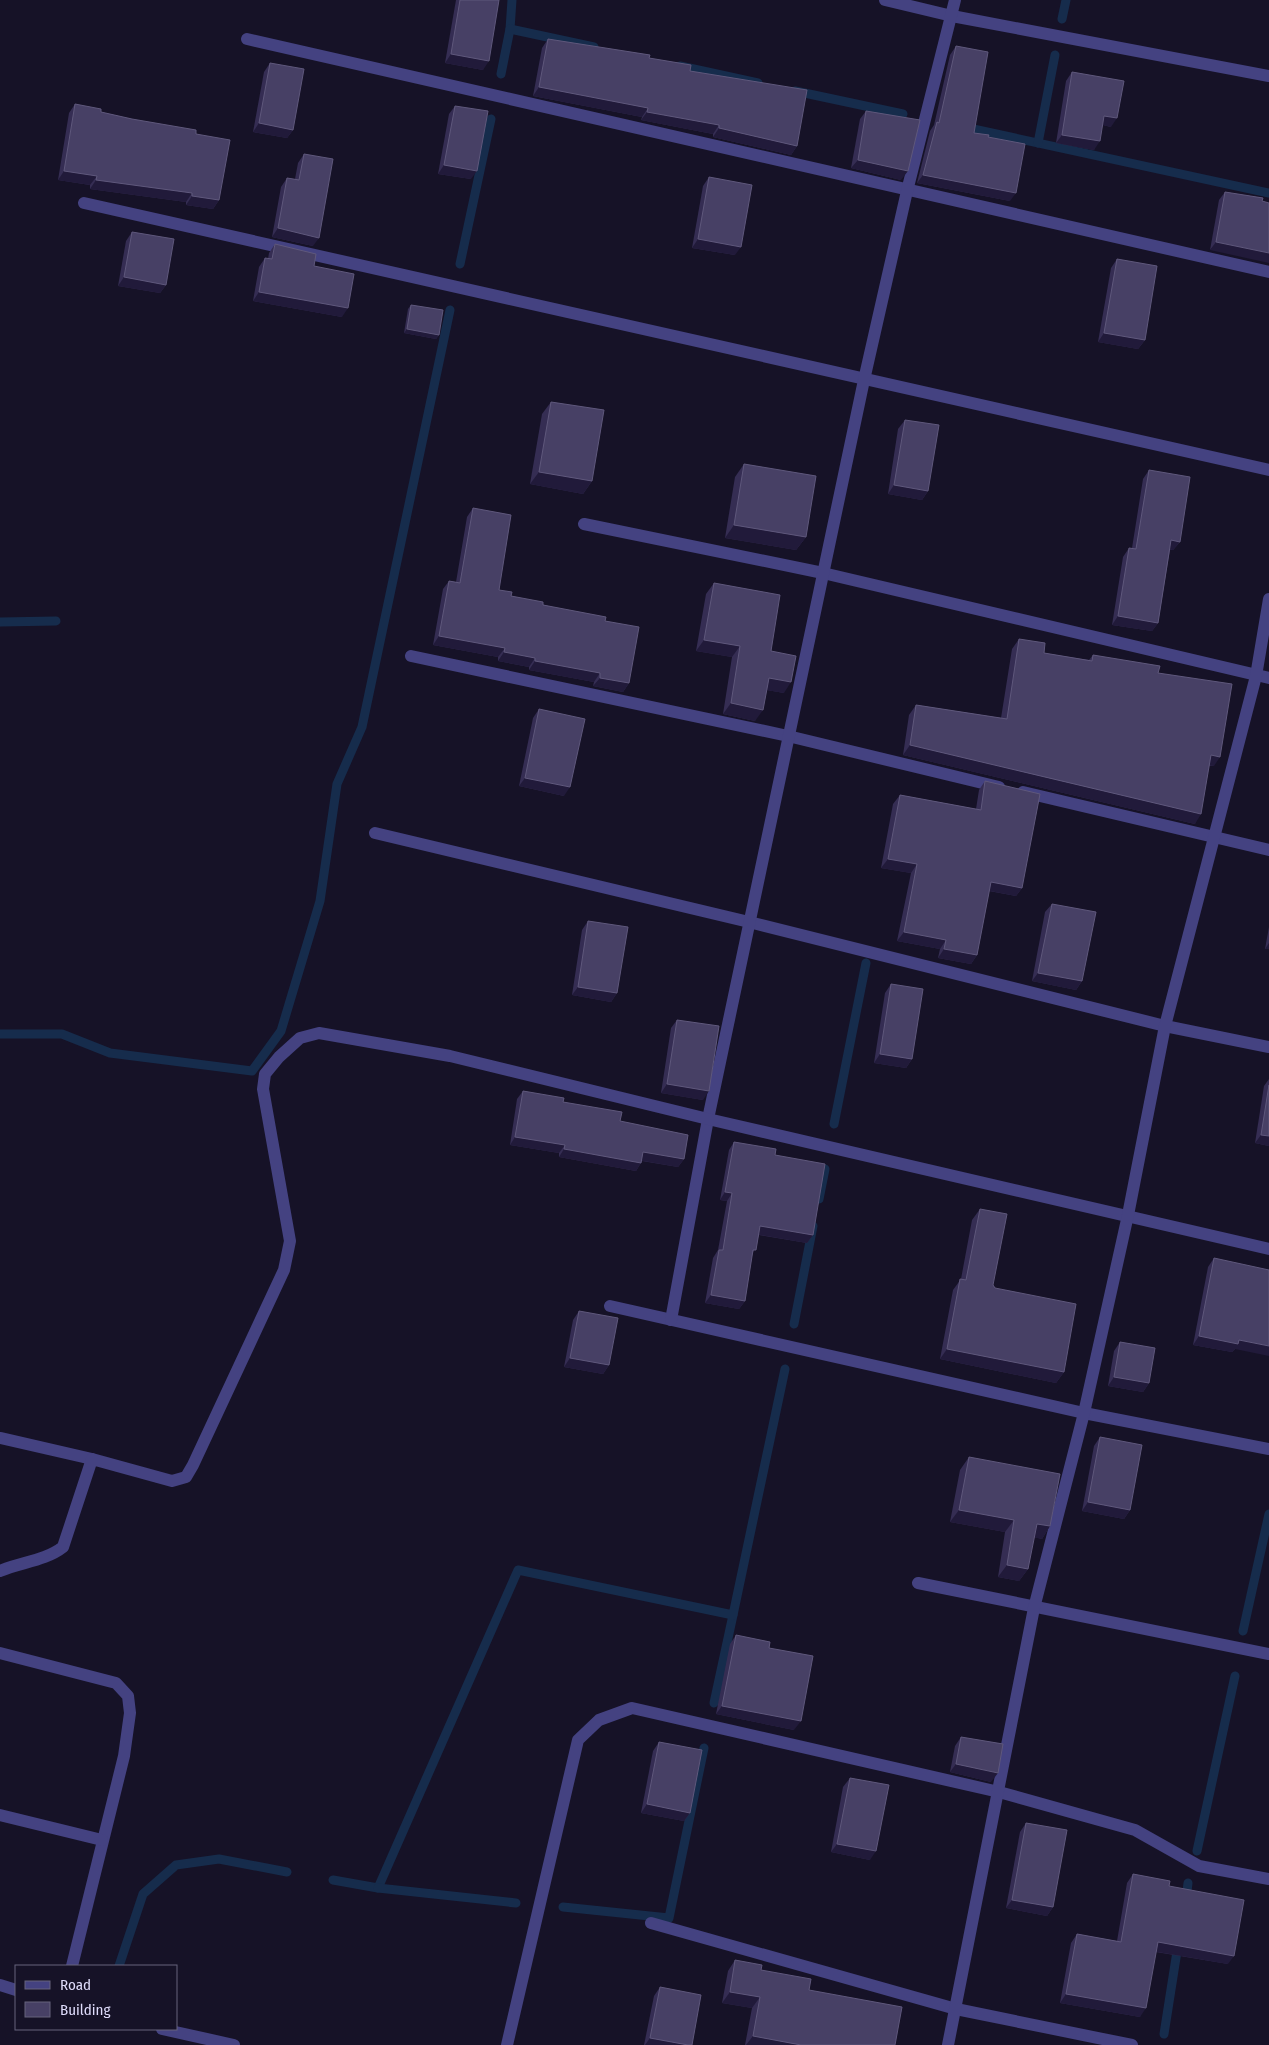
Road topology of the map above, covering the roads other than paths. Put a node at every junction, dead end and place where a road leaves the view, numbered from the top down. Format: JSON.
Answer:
{"nodes":[{"id":1,"x":885,"y":0,"type":"edge"},
{"id":2,"x":955,"y":0,"type":"edge"},
{"id":3,"x":952,"y":16,"type":"junction"},
{"id":4,"x":247,"y":39,"type":"dead end"},
{"id":5,"x":1269,"y":76,"type":"edge"},
{"id":6,"x":907,"y":191,"type":"junction"},
{"id":7,"x":84,"y":203,"type":"dead end"},
{"id":8,"x":1269,"y":272,"type":"edge"},
{"id":9,"x":864,"y":380,"type":"junction"},
{"id":10,"x":1269,"y":470,"type":"edge"},
{"id":11,"x":584,"y":524,"type":"dead end"},
{"id":12,"x":823,"y":574,"type":"junction"},
{"id":13,"x":1269,"y":599,"type":"edge"},
{"id":14,"x":411,"y":656,"type":"dead end"},
{"id":15,"x":1256,"y":676,"type":"junction"},
{"id":16,"x":1269,"y":678,"type":"edge"},
{"id":17,"x":788,"y":736,"type":"junction"},
{"id":18,"x":375,"y":833,"type":"dead end"},
{"id":19,"x":1214,"y":838,"type":"junction"},
{"id":20,"x":1269,"y":850,"type":"edge"},
{"id":21,"x":749,"y":922,"type":"junction"},
{"id":22,"x":1164,"y":1026,"type":"junction"},
{"id":23,"x":1269,"y":1047,"type":"edge"},
{"id":24,"x":708,"y":1119,"type":"junction"},
{"id":25,"x":1128,"y":1215,"type":"junction"},
{"id":26,"x":1269,"y":1249,"type":"edge"},
{"id":27,"x":610,"y":1306,"type":"dead end"},
{"id":28,"x":671,"y":1320,"type":"junction"},
{"id":29,"x":1084,"y":1412,"type":"junction"},
{"id":30,"x":1,"y":1438,"type":"dead end"},
{"id":31,"x":1269,"y":1449,"type":"edge"},
{"id":32,"x":92,"y":1459,"type":"junction"},
{"id":33,"x":0,"y":1571,"type":"edge"},
{"id":34,"x":918,"y":1583,"type":"dead end"},
{"id":35,"x":1034,"y":1608,"type":"junction"},
{"id":36,"x":0,"y":1653,"type":"edge"},
{"id":37,"x":1269,"y":1654,"type":"edge"},
{"id":38,"x":999,"y":1792,"type":"junction"},
{"id":39,"x":0,"y":1815,"type":"edge"},
{"id":40,"x":102,"y":1840,"type":"junction"},
{"id":41,"x":1269,"y":1880,"type":"edge"},
{"id":42,"x":651,"y":1923,"type":"dead end"},
{"id":43,"x":72,"y":1965,"type":"edge"},
{"id":44,"x":0,"y":1985,"type":"edge"},
{"id":45,"x":15,"y":1990,"type":"edge"},
{"id":46,"x":956,"y":2009,"type":"junction"},
{"id":47,"x":166,"y":2030,"type":"edge"},
{"id":48,"x":234,"y":2045,"type":"edge"},
{"id":49,"x":507,"y":2045,"type":"edge"},
{"id":50,"x":948,"y":2045,"type":"edge"},
{"id":51,"x":1132,"y":2045,"type":"edge"}],
"edges":[{"from":1,"to":3,"type":"street"},
{"from":2,"to":3,"type":"street"},
{"from":3,"to":5,"type":"street"},
{"from":3,"to":6,"type":"street"},
{"from":4,"to":6,"type":"street"},
{"from":6,"to":8,"type":"street"},
{"from":6,"to":9,"type":"street"},
{"from":7,"to":9,"type":"street"},
{"from":9,"to":10,"type":"street"},
{"from":9,"to":12,"type":"street"},
{"from":11,"to":12,"type":"street"},
{"from":12,"to":15,"type":"street"},
{"from":12,"to":17,"type":"street"},
{"from":13,"to":15,"type":"street"},
{"from":14,"to":17,"type":"street"},
{"from":15,"to":16,"type":"street"},
{"from":15,"to":19,"type":"street"},
{"from":17,"to":19,"type":"street"},
{"from":17,"to":21,"type":"street"},
{"from":18,"to":21,"type":"street"},
{"from":19,"to":20,"type":"street"},
{"from":19,"to":22,"type":"street"},
{"from":21,"to":22,"type":"street"},
{"from":21,"to":24,"type":"street"},
{"from":22,"to":23,"type":"street"},
{"from":22,"to":25,"type":"street"},
{"from":24,"to":25,"type":"street"},
{"from":24,"to":28,"type":"street"},
{"from":24,"to":32,"type":"street"},
{"from":25,"to":26,"type":"street"},
{"from":25,"to":29,"type":"street"},
{"from":27,"to":28,"type":"street"},
{"from":28,"to":29,"type":"street"},
{"from":29,"to":31,"type":"street"},
{"from":29,"to":35,"type":"street"},
{"from":30,"to":32,"type":"street"},
{"from":32,"to":33,"type":"street"},
{"from":34,"to":35,"type":"street"},
{"from":35,"to":37,"type":"street"},
{"from":35,"to":38,"type":"street"},
{"from":36,"to":40,"type":"street"},
{"from":38,"to":41,"type":"street"},
{"from":38,"to":46,"type":"street"},
{"from":38,"to":49,"type":"street"},
{"from":39,"to":40,"type":"street"},
{"from":40,"to":43,"type":"street"},
{"from":42,"to":46,"type":"street"},
{"from":44,"to":45,"type":"street"},
{"from":46,"to":50,"type":"street"},
{"from":46,"to":51,"type":"street"},
{"from":47,"to":48,"type":"street"}]}
